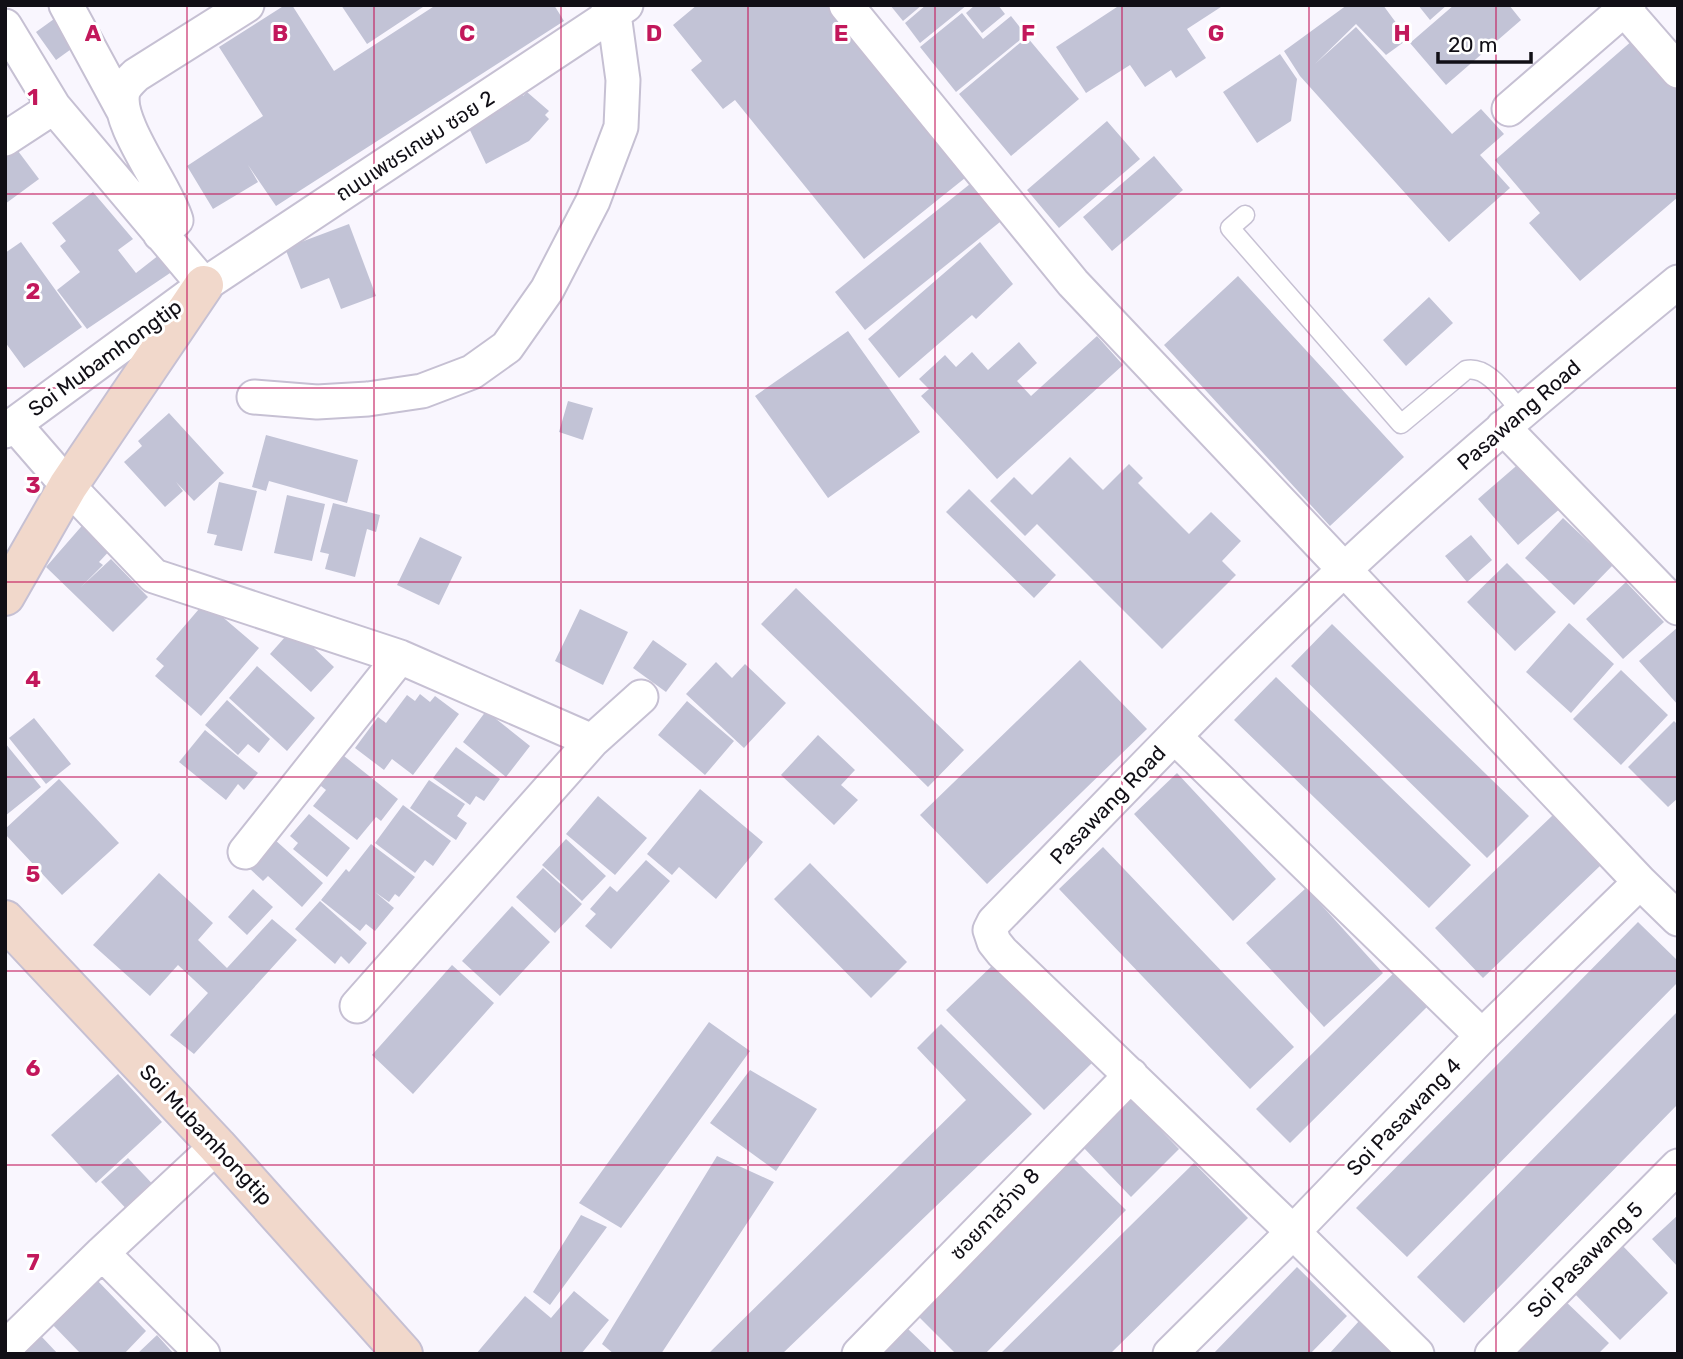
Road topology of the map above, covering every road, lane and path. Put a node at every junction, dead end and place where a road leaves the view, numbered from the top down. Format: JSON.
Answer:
{"nodes":[{"id":1,"x":66,"y":5,"type":"edge"},
{"id":2,"x":247,"y":5,"type":"edge"},
{"id":3,"x":846,"y":5,"type":"edge"},
{"id":4,"x":1626,"y":7,"type":"edge"},
{"id":5,"x":616,"y":8,"type":"edge"},
{"id":6,"x":5,"y":26,"type":"edge"},
{"id":7,"x":1678,"y":71,"type":"edge"},
{"id":8,"x":54,"y":107,"type":"junction"},
{"id":9,"x":1509,"y":109,"type":"dead end"},
{"id":10,"x":123,"y":110,"type":"junction"},
{"id":11,"x":5,"y":139,"type":"edge"},
{"id":12,"x":1245,"y":215,"type":"dead end"},
{"id":13,"x":160,"y":233,"type":"junction"},
{"id":14,"x":1678,"y":282,"type":"edge"},
{"id":15,"x":204,"y":285,"type":"junction"},
{"id":16,"x":254,"y":397,"type":"dead end"},
{"id":17,"x":1512,"y":419,"type":"junction"},
{"id":18,"x":10,"y":428,"type":"edge"},
{"id":19,"x":68,"y":486,"type":"junction"},
{"id":20,"x":1344,"y":570,"type":"junction"},
{"id":21,"x":5,"y":596,"type":"edge"},
{"id":22,"x":1678,"y":608,"type":"edge"},
{"id":23,"x":400,"y":657,"type":"junction"},
{"id":24,"x":641,"y":697,"type":"dead end"},
{"id":25,"x":1175,"y":737,"type":"junction"},
{"id":26,"x":592,"y":741,"type":"junction"},
{"id":27,"x":245,"y":852,"type":"dead end"},
{"id":28,"x":1640,"y":882,"type":"junction"},
{"id":29,"x":1678,"y":919,"type":"edge"},
{"id":30,"x":5,"y":920,"type":"edge"},
{"id":31,"x":357,"y":1006,"type":"dead end"},
{"id":32,"x":1482,"y":1036,"type":"junction"},
{"id":33,"x":1131,"y":1075,"type":"junction"},
{"id":34,"x":217,"y":1146,"type":"junction"},
{"id":35,"x":1678,"y":1166,"type":"edge"},
{"id":36,"x":1293,"y":1232,"type":"junction"},
{"id":37,"x":102,"y":1253,"type":"junction"},
{"id":38,"x":5,"y":1348,"type":"edge"},
{"id":39,"x":203,"y":1354,"type":"edge"},
{"id":40,"x":403,"y":1354,"type":"edge"},
{"id":41,"x":859,"y":1354,"type":"edge"},
{"id":42,"x":1170,"y":1354,"type":"edge"},
{"id":43,"x":1416,"y":1354,"type":"edge"},
{"id":44,"x":1492,"y":1354,"type":"edge"}],
"edges":[{"from":1,"to":10,"type":"street"},
{"from":2,"to":10,"type":"street"},
{"from":3,"to":20,"type":"street"},
{"from":4,"to":7,"type":"street"},
{"from":4,"to":9,"type":"street"},
{"from":5,"to":15,"type":"street","name":"ถนนเพชรเกษม ซอย 2"},
{"from":5,"to":16,"type":"street"},
{"from":6,"to":8,"type":"street"},
{"from":8,"to":11,"type":"street"},
{"from":8,"to":13,"type":"street"},
{"from":10,"to":13,"type":"street"},
{"from":12,"to":17,"type":"lane"},
{"from":13,"to":15,"type":"street"},
{"from":14,"to":17,"type":"street","name":"Pasawang Road"},
{"from":15,"to":18,"type":"street","name":"Soi Mubamhongtip"},
{"from":15,"to":19,"type":"street"},
{"from":17,"to":20,"type":"street","name":"Pasawang Road"},
{"from":17,"to":22,"type":"street"},
{"from":18,"to":19,"type":"street"},
{"from":19,"to":21,"type":"street"},
{"from":19,"to":23,"type":"street"},
{"from":20,"to":25,"type":"street","name":"Pasawang Road"},
{"from":20,"to":28,"type":"street"},
{"from":23,"to":26,"type":"street"},
{"from":23,"to":27,"type":"street"},
{"from":24,"to":26,"type":"street"},
{"from":25,"to":32,"type":"street"},
{"from":25,"to":33,"type":"street","name":"Pasawang Road"},
{"from":26,"to":31,"type":"street"},
{"from":28,"to":29,"type":"street"},
{"from":28,"to":32,"type":"street","name":"Soi Pasawang 4"},
{"from":30,"to":34,"type":"street","name":"Soi Mubamhongtip"},
{"from":32,"to":36,"type":"street","name":"Soi Pasawang 4"},
{"from":33,"to":36,"type":"street","name":"Pasawang Road"},
{"from":33,"to":41,"type":"street","name":"ซอยภาสว่าง 8"},
{"from":34,"to":37,"type":"street"},
{"from":34,"to":40,"type":"street","name":"Soi Mubamhongtip"},
{"from":35,"to":44,"type":"street","name":"Soi Pasawang 5"},
{"from":36,"to":42,"type":"street","name":"Soi Pasawang 4"},
{"from":36,"to":43,"type":"street","name":"Pasawang Road"},
{"from":37,"to":38,"type":"street"},
{"from":37,"to":39,"type":"street"}]}
